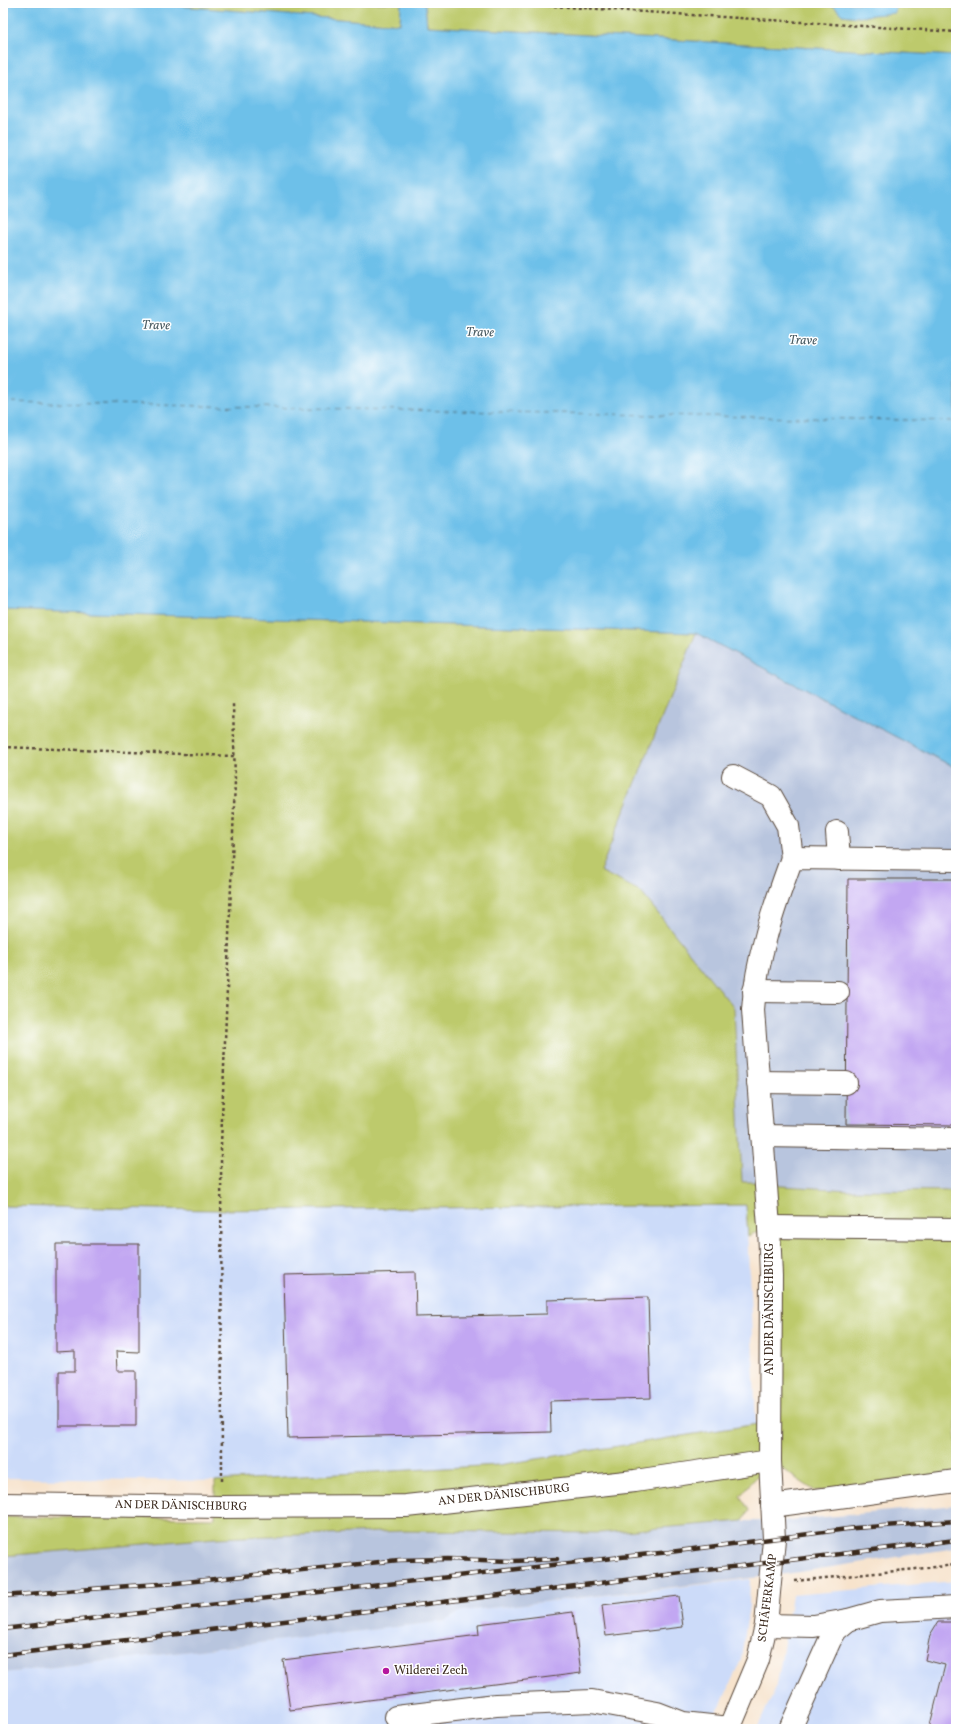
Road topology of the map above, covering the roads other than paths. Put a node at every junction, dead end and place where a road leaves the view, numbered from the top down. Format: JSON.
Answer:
{"nodes":[{"id":1,"x":733,"y":776,"type":"dead end"},
{"id":2,"x":837,"y":832,"type":"dead end"},
{"id":3,"x":792,"y":858,"type":"junction"},
{"id":4,"x":839,"y":859,"type":"junction"},
{"id":5,"x":956,"y":860,"type":"edge"},
{"id":6,"x":754,"y":990,"type":"junction"},
{"id":7,"x":838,"y":992,"type":"dead end"},
{"id":8,"x":758,"y":1082,"type":"junction"},
{"id":9,"x":846,"y":1083,"type":"dead end"},
{"id":10,"x":762,"y":1136,"type":"junction"},
{"id":11,"x":956,"y":1139,"type":"edge"},
{"id":12,"x":769,"y":1227,"type":"junction"},
{"id":13,"x":956,"y":1229,"type":"edge"},
{"id":14,"x":770,"y":1461,"type":"junction"},
{"id":15,"x":956,"y":1481,"type":"edge"},
{"id":16,"x":3,"y":1504,"type":"edge"},
{"id":17,"x":772,"y":1506,"type":"junction"},
{"id":18,"x":956,"y":1607,"type":"edge"},
{"id":19,"x":848,"y":1620,"type":"junction"},
{"id":20,"x":766,"y":1625,"type":"junction"},
{"id":21,"x":396,"y":1717,"type":"dead end"},
{"id":22,"x":729,"y":1728,"type":"edge"},
{"id":23,"x":790,"y":1729,"type":"edge"}],
"edges":[{"from":1,"to":3,"type":"street"},
{"from":2,"to":4,"type":"street"},
{"from":3,"to":4,"type":"street"},
{"from":3,"to":6,"type":"street","name":"AN DER DÄNISCHBURG"},
{"from":4,"to":5,"type":"street"},
{"from":6,"to":7,"type":"street"},
{"from":6,"to":8,"type":"street","name":"AN DER DÄNISCHBURG"},
{"from":8,"to":9,"type":"street"},
{"from":8,"to":10,"type":"street","name":"AN DER DÄNISCHBURG"},
{"from":10,"to":11,"type":"street"},
{"from":10,"to":12,"type":"street","name":"AN DER DÄNISCHBURG"},
{"from":12,"to":13,"type":"street","name":"AN DER DÄNISCHBURG"},
{"from":12,"to":14,"type":"street","name":"AN DER DÄNISCHBURG"},
{"from":14,"to":16,"type":"street","name":"AN DER DÄNISCHBURG"},
{"from":14,"to":17,"type":"street","name":"SCHÄFERKAMP"},
{"from":15,"to":17,"type":"street"},
{"from":17,"to":20,"type":"street","name":"SCHÄFERKAMP"},
{"from":18,"to":19,"type":"street"},
{"from":19,"to":20,"type":"street"},
{"from":19,"to":23,"type":"street"},
{"from":20,"to":22,"type":"street","name":"SCHÄFERKAMP"},
{"from":21,"to":22,"type":"street"}]}
